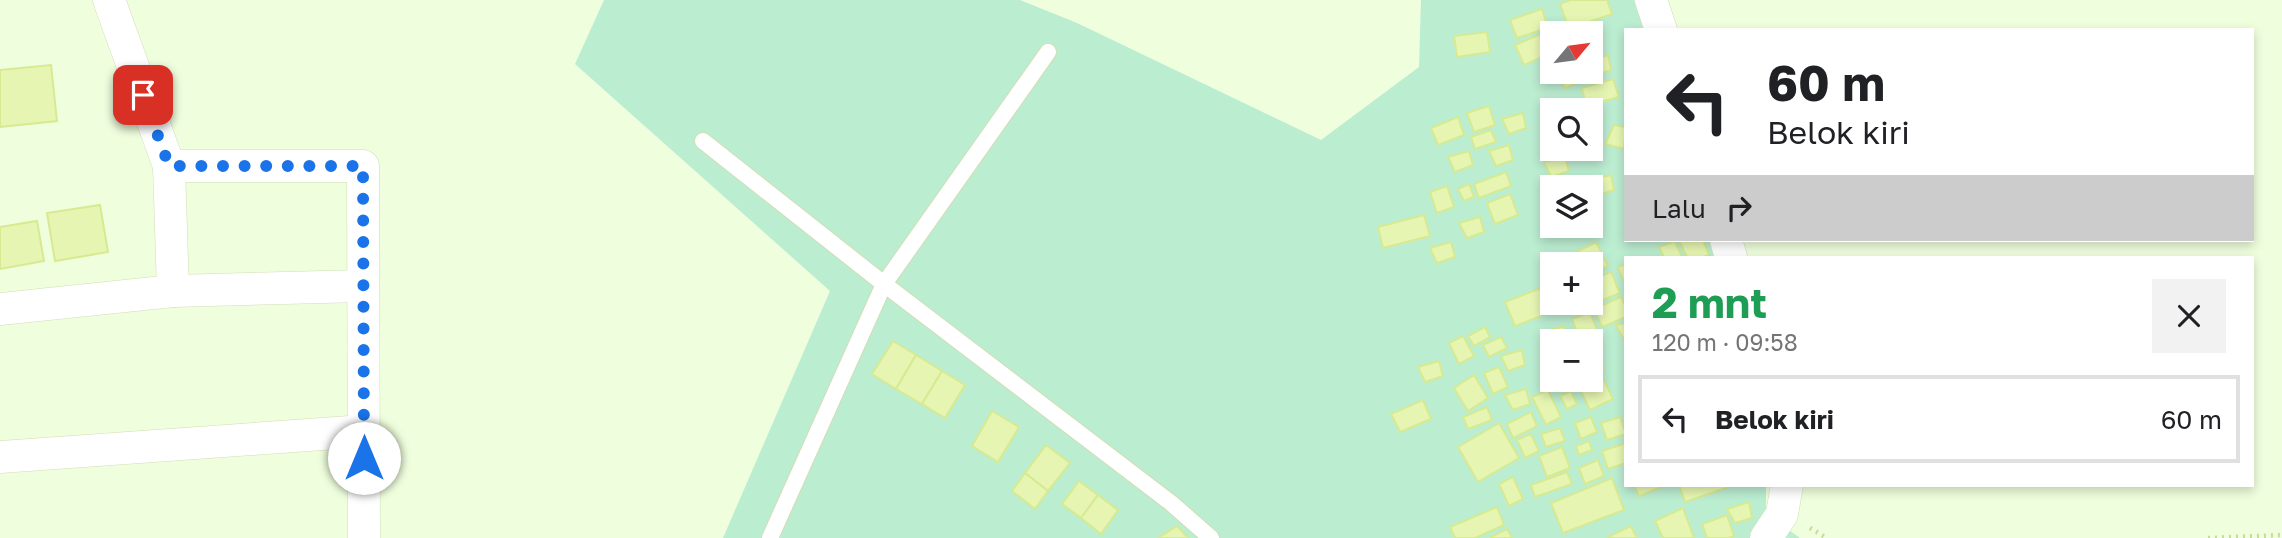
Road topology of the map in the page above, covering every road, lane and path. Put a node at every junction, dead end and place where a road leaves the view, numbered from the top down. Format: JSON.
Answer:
{"nodes":[{"id":1,"x":109,"y":0,"type":"edge"},
{"id":2,"x":1651,"y":0,"type":"edge"},
{"id":3,"x":1660,"y":28,"type":"edge"},
{"id":4,"x":1048,"y":52,"type":"dead end"},
{"id":5,"x":703,"y":141,"type":"dead end"},
{"id":6,"x":169,"y":166,"type":"junction"},
{"id":7,"x":884,"y":284,"type":"junction"},
{"id":8,"x":363,"y":286,"type":"junction"},
{"id":9,"x":173,"y":291,"type":"junction"},
{"id":10,"x":0,"y":309,"type":"edge"},
{"id":11,"x":364,"y":431,"type":"junction"},
{"id":12,"x":0,"y":457,"type":"edge"},
{"id":13,"x":1787,"y":487,"type":"edge"},
{"id":14,"x":2282,"y":534,"type":"edge"},
{"id":15,"x":364,"y":538,"type":"edge"},
{"id":16,"x":770,"y":538,"type":"edge"},
{"id":17,"x":1211,"y":538,"type":"edge"},
{"id":18,"x":1766,"y":538,"type":"edge"},
{"id":19,"x":2208,"y":538,"type":"edge"}],
"edges":[{"from":1,"to":6,"type":"street"},
{"from":2,"to":3,"type":"street"},
{"from":4,"to":7,"type":"lane"},
{"from":5,"to":7,"type":"lane"},
{"from":6,"to":8,"type":"street"},
{"from":6,"to":9,"type":"street"},
{"from":7,"to":16,"type":"lane"},
{"from":7,"to":17,"type":"lane"},
{"from":8,"to":9,"type":"street"},
{"from":8,"to":11,"type":"street"},
{"from":9,"to":10,"type":"street"},
{"from":11,"to":12,"type":"street"},
{"from":11,"to":15,"type":"street"},
{"from":13,"to":18,"type":"street"},
{"from":14,"to":19,"type":"path"}]}
